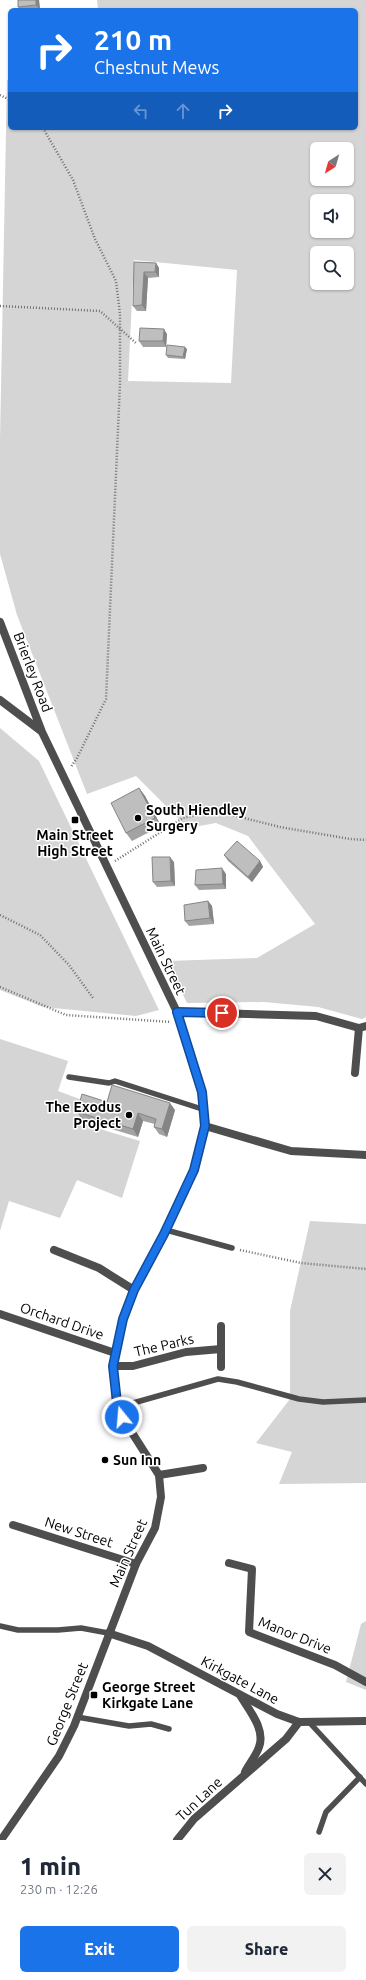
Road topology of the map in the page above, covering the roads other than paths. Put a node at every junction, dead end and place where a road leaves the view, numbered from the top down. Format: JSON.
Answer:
{"nodes":[{"id":1,"x":0,"y":622,"type":"edge"},
{"id":2,"x":0,"y":700,"type":"edge"},
{"id":3,"x":42,"y":732,"type":"junction"},
{"id":4,"x":177,"y":1012,"type":"junction"},
{"id":5,"x":363,"y":1027,"type":"edge"},
{"id":6,"x":355,"y":1073,"type":"dead end"},
{"id":7,"x":69,"y":1077,"type":"dead end"},
{"id":8,"x":205,"y":1110,"type":"junction"},
{"id":9,"x":205,"y":1126,"type":"junction"},
{"id":10,"x":366,"y":1155,"type":"edge"},
{"id":11,"x":166,"y":1230,"type":"junction"},
{"id":12,"x":232,"y":1248,"type":"road end"},
{"id":13,"x":54,"y":1250,"type":"dead end"},
{"id":14,"x":134,"y":1290,"type":"junction"},
{"id":15,"x":0,"y":1314,"type":"edge"},
{"id":16,"x":221,"y":1326,"type":"dead end"},
{"id":17,"x":220,"y":1349,"type":"junction"},
{"id":18,"x":115,"y":1353,"type":"junction"},
{"id":19,"x":113,"y":1366,"type":"junction"},
{"id":20,"x":221,"y":1367,"type":"dead end"},
{"id":21,"x":366,"y":1400,"type":"edge"},
{"id":22,"x":119,"y":1407,"type":"junction"},
{"id":23,"x":203,"y":1468,"type":"dead end"},
{"id":24,"x":159,"y":1475,"type":"junction"},
{"id":25,"x":14,"y":1525,"type":"dead end"},
{"id":26,"x":229,"y":1563,"type":"dead end"},
{"id":27,"x":136,"y":1564,"type":"junction"},
{"id":28,"x":0,"y":1626,"type":"edge"},
{"id":29,"x":108,"y":1633,"type":"junction"},
{"id":30,"x":366,"y":1682,"type":"edge"},
{"id":31,"x":240,"y":1695,"type":"junction"},
{"id":32,"x":77,"y":1716,"type":"junction"},
{"id":33,"x":366,"y":1721,"type":"edge"},
{"id":34,"x":299,"y":1722,"type":"junction"},
{"id":35,"x":309,"y":1722,"type":"junction"},
{"id":36,"x":170,"y":1730,"type":"dead end"},
{"id":37,"x":360,"y":1777,"type":"junction"},
{"id":38,"x":241,"y":1778,"type":"junction"},
{"id":39,"x":366,"y":1784,"type":"edge"},
{"id":40,"x":319,"y":1832,"type":"dead end"},
{"id":41,"x":1,"y":1840,"type":"edge"},
{"id":42,"x":176,"y":1840,"type":"edge"}],
"edges":[{"from":1,"to":3,"type":"street","name":"Brierley Road"},
{"from":2,"to":3,"type":"street"},
{"from":3,"to":4,"type":"street","name":"Main Street"},
{"from":4,"to":5,"type":"street"},
{"from":4,"to":8,"type":"street","name":"Main Street"},
{"from":5,"to":6,"type":"street"},
{"from":7,"to":8,"type":"lane"},
{"from":8,"to":9,"type":"street","name":"Main Street"},
{"from":9,"to":10,"type":"street"},
{"from":9,"to":11,"type":"street","name":"Main Street"},
{"from":11,"to":12,"type":"lane"},
{"from":11,"to":14,"type":"street","name":"Main Street"},
{"from":13,"to":14,"type":"street"},
{"from":14,"to":18,"type":"street","name":"Main Street"},
{"from":15,"to":18,"type":"street","name":"Orchard Drive"},
{"from":16,"to":17,"type":"street"},
{"from":17,"to":19,"type":"street","name":"The Parks"},
{"from":17,"to":20,"type":"street"},
{"from":18,"to":19,"type":"street","name":"Main Street"},
{"from":19,"to":22,"type":"street","name":"Main Street"},
{"from":21,"to":22,"type":"lane"},
{"from":22,"to":24,"type":"street","name":"Main Street"},
{"from":23,"to":24,"type":"street"},
{"from":24,"to":27,"type":"street","name":"Main Street"},
{"from":25,"to":27,"type":"street","name":"New Street"},
{"from":26,"to":30,"type":"street","name":"Manor Drive"},
{"from":27,"to":29,"type":"street","name":"Main Street"},
{"from":28,"to":29,"type":"lane"},
{"from":29,"to":31,"type":"street","name":"Kirkgate Lane"},
{"from":29,"to":32,"type":"street","name":"George Street"},
{"from":31,"to":34,"type":"street","name":"Kirkgate Lane"},
{"from":31,"to":38,"type":"street","name":"Tun Lane"},
{"from":32,"to":36,"type":"lane"},
{"from":32,"to":41,"type":"street","name":"George Street"},
{"from":33,"to":35,"type":"street","name":"Kirkgate Lane"},
{"from":34,"to":35,"type":"street","name":"Kirkgate Lane"},
{"from":34,"to":38,"type":"street","name":"Tun Lane"},
{"from":35,"to":37,"type":"lane"},
{"from":37,"to":39,"type":"lane"},
{"from":37,"to":40,"type":"lane"},
{"from":38,"to":42,"type":"street","name":"Tun Lane"}]}
